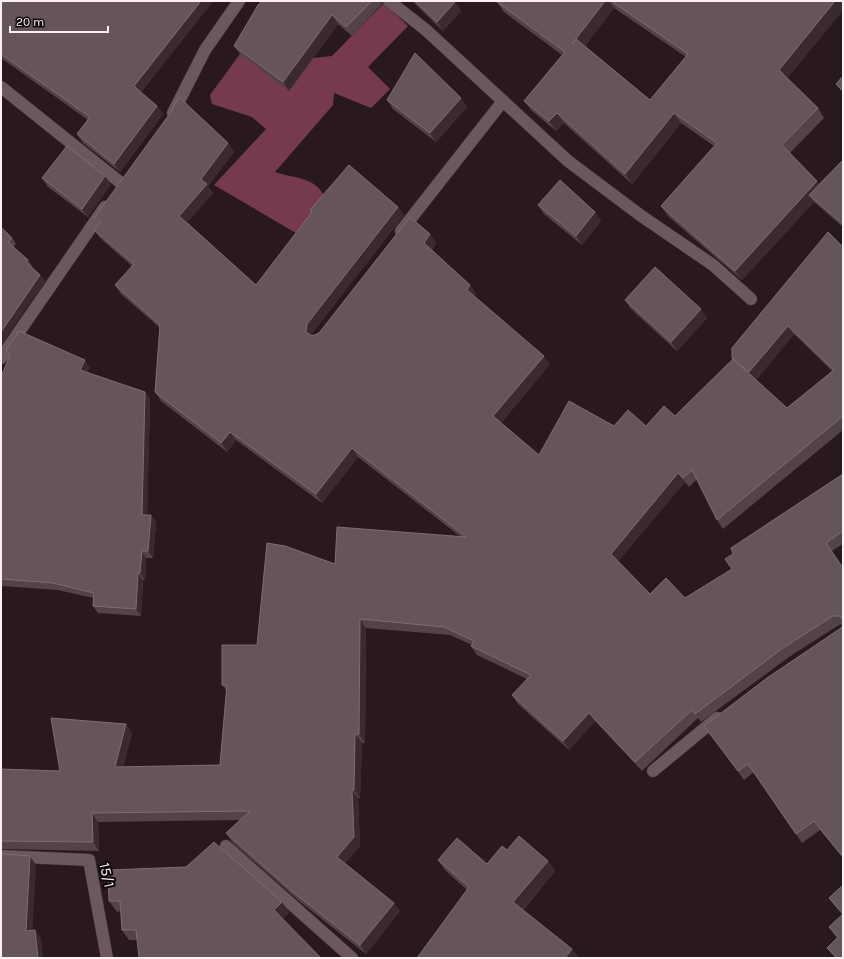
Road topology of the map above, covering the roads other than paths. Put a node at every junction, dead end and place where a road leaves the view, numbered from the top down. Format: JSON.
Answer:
{"nodes":[{"id":1,"x":239,"y":1,"type":"edge"},
{"id":2,"x":389,"y":1,"type":"edge"},
{"id":3,"x":1,"y":87,"type":"edge"},
{"id":4,"x":503,"y":101,"type":"junction"},
{"id":5,"x":166,"y":122,"type":"edge"},
{"id":6,"x":130,"y":171,"type":"edge"},
{"id":7,"x":121,"y":183,"type":"junction"},
{"id":8,"x":396,"y":238,"type":"edge"},
{"id":9,"x":752,"y":298,"type":"dead end"},
{"id":10,"x":4,"y":353,"type":"edge"},
{"id":11,"x":728,"y":710,"type":"edge"},
{"id":12,"x":653,"y":771,"type":"dead end"},
{"id":13,"x":226,"y":846,"type":"edge"},
{"id":14,"x":1,"y":856,"type":"edge"},
{"id":15,"x":106,"y":958,"type":"edge"},
{"id":16,"x":352,"y":958,"type":"edge"}],
"edges":[{"from":1,"to":5,"type":"street"},
{"from":2,"to":4,"type":"street"},
{"from":3,"to":7,"type":"street"},
{"from":4,"to":8,"type":"street"},
{"from":4,"to":9,"type":"street"},
{"from":6,"to":7,"type":"street"},
{"from":7,"to":10,"type":"street"},
{"from":11,"to":12,"type":"street"},
{"from":13,"to":16,"type":"street"},
{"from":14,"to":15,"type":"street","name":"15/1"}]}
